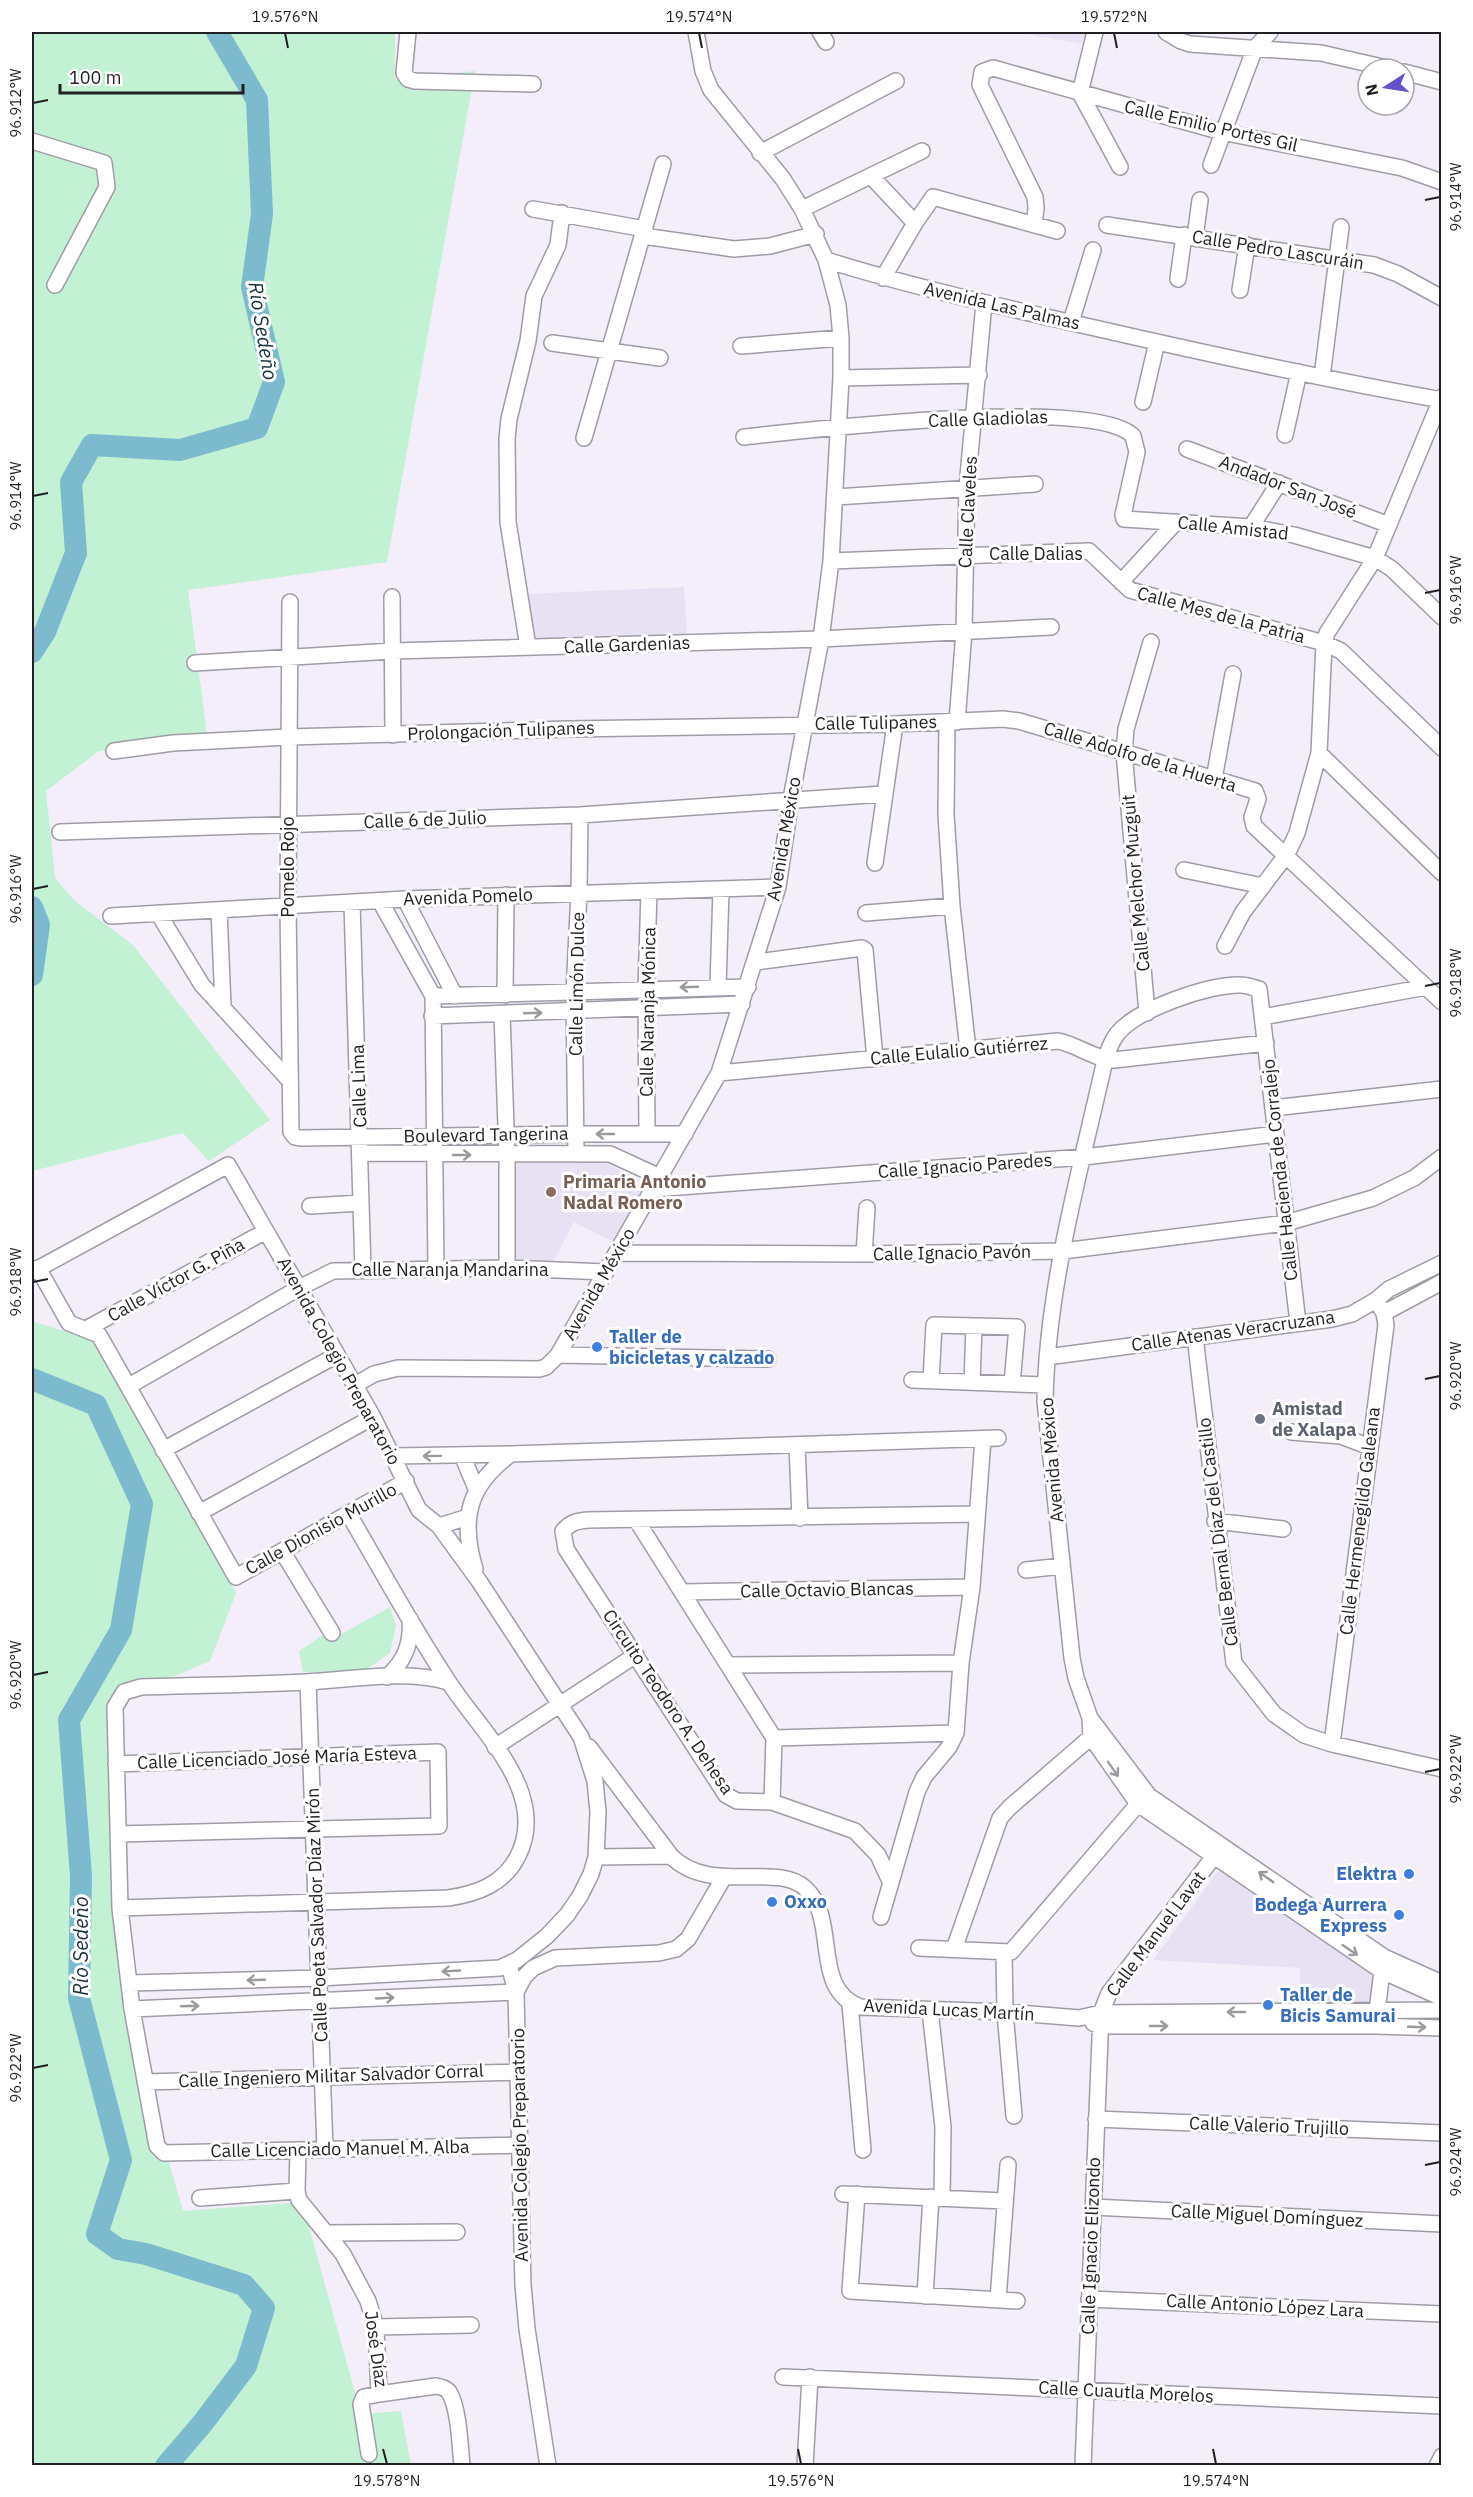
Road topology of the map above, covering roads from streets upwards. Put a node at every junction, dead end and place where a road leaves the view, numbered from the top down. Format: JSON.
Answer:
{"nodes":[{"id":1,"x":408,"y":32,"type":"edge"},
{"id":2,"x":696,"y":32,"type":"edge"},
{"id":3,"x":1095,"y":32,"type":"edge"},
{"id":4,"x":1166,"y":32,"type":"edge"},
{"id":5,"x":1270,"y":32,"type":"edge"},
{"id":6,"x":1255,"y":48,"type":"junction"},
{"id":7,"x":1356,"y":60,"type":"edge"},
{"id":8,"x":1416,"y":75,"type":"edge"},
{"id":9,"x":896,"y":81,"type":"dead end"},
{"id":10,"x":1442,"y":82,"type":"edge"},
{"id":11,"x":533,"y":84,"type":"dead end"},
{"id":12,"x":1080,"y":93,"type":"junction"},
{"id":13,"x":1222,"y":132,"type":"junction"},
{"id":14,"x":32,"y":141,"type":"edge"},
{"id":15,"x":922,"y":151,"type":"dead end"},
{"id":16,"x":760,"y":153,"type":"junction"},
{"id":17,"x":663,"y":164,"type":"dead end"},
{"id":18,"x":1210,"y":165,"type":"dead end"},
{"id":19,"x":1120,"y":167,"type":"dead end"},
{"id":20,"x":871,"y":176,"type":"junction"},
{"id":21,"x":1442,"y":182,"type":"edge"},
{"id":22,"x":1200,"y":200,"type":"dead end"},
{"id":23,"x":802,"y":208,"type":"junction"},
{"id":24,"x":533,"y":209,"type":"dead end"},
{"id":25,"x":562,"y":213,"type":"junction"},
{"id":26,"x":915,"y":224,"type":"junction"},
{"id":27,"x":1034,"y":225,"type":"junction"},
{"id":28,"x":1107,"y":225,"type":"dead end"},
{"id":29,"x":1341,"y":226,"type":"dead end"},
{"id":30,"x":1057,"y":231,"type":"dead end"},
{"id":31,"x":644,"y":232,"type":"junction"},
{"id":32,"x":816,"y":234,"type":"junction"},
{"id":33,"x":1190,"y":236,"type":"junction"},
{"id":34,"x":1247,"y":245,"type":"junction"},
{"id":35,"x":1093,"y":250,"type":"dead end"},
{"id":36,"x":826,"y":260,"type":"junction"},
{"id":37,"x":1337,"y":260,"type":"junction"},
{"id":38,"x":883,"y":278,"type":"junction"},
{"id":39,"x":1178,"y":279,"type":"dead end"},
{"id":40,"x":55,"y":285,"type":"dead end"},
{"id":41,"x":1240,"y":290,"type":"dead end"},
{"id":42,"x":1442,"y":298,"type":"edge"},
{"id":43,"x":984,"y":303,"type":"junction"},
{"id":44,"x":1071,"y":322,"type":"junction"},
{"id":45,"x":842,"y":338,"type":"junction"},
{"id":46,"x":1157,"y":342,"type":"junction"},
{"id":47,"x":552,"y":343,"type":"dead end"},
{"id":48,"x":741,"y":346,"type":"dead end"},
{"id":49,"x":609,"y":352,"type":"junction"},
{"id":50,"x":660,"y":358,"type":"dead end"},
{"id":51,"x":1299,"y":372,"type":"junction"},
{"id":52,"x":979,"y":375,"type":"junction"},
{"id":53,"x":1322,"y":377,"type":"junction"},
{"id":54,"x":841,"y":378,"type":"junction"},
{"id":55,"x":1441,"y":399,"type":"edge"},
{"id":56,"x":1143,"y":402,"type":"dead end"},
{"id":57,"x":974,"y":418,"type":"junction"},
{"id":58,"x":838,"y":427,"type":"junction"},
{"id":59,"x":1286,"y":435,"type":"dead end"},
{"id":60,"x":744,"y":437,"type":"dead end"},
{"id":61,"x":584,"y":438,"type":"dead end"},
{"id":62,"x":1187,"y":448,"type":"dead end"},
{"id":63,"x":1279,"y":483,"type":"junction"},
{"id":64,"x":1035,"y":484,"type":"dead end"},
{"id":65,"x":967,"y":488,"type":"junction"},
{"id":66,"x":836,"y":498,"type":"junction"},
{"id":67,"x":1125,"y":519,"type":"joint"},
{"id":68,"x":1176,"y":522,"type":"junction"},
{"id":69,"x":1389,"y":525,"type":"junction"},
{"id":70,"x":1251,"y":527,"type":"junction"},
{"id":71,"x":966,"y":555,"type":"junction"},
{"id":72,"x":1375,"y":558,"type":"junction"},
{"id":73,"x":831,"y":561,"type":"junction"},
{"id":74,"x":1121,"y":582,"type":"junction"},
{"id":75,"x":392,"y":597,"type":"dead end"},
{"id":76,"x":290,"y":602,"type":"dead end"},
{"id":77,"x":1442,"y":617,"type":"edge"},
{"id":78,"x":1051,"y":627,"type":"dead end"},
{"id":79,"x":964,"y":631,"type":"junction"},
{"id":80,"x":820,"y":639,"type":"junction"},
{"id":81,"x":1151,"y":642,"type":"dead end"},
{"id":82,"x":1324,"y":643,"type":"junction"},
{"id":83,"x":528,"y":647,"type":"junction"},
{"id":84,"x":392,"y":651,"type":"junction"},
{"id":85,"x":290,"y":658,"type":"junction"},
{"id":86,"x":195,"y":663,"type":"dead end"},
{"id":87,"x":1233,"y":674,"type":"dead end"},
{"id":88,"x":952,"y":722,"type":"junction"},
{"id":89,"x":805,"y":724,"type":"junction"},
{"id":90,"x":895,"y":724,"type":"junction"},
{"id":91,"x":393,"y":735,"type":"junction"},
{"id":92,"x":289,"y":737,"type":"junction"},
{"id":93,"x":1442,"y":748,"type":"edge"},
{"id":94,"x":114,"y":752,"type":"dead end"},
{"id":95,"x":1125,"y":752,"type":"junction"},
{"id":96,"x":1319,"y":753,"type":"junction"},
{"id":97,"x":1214,"y":778,"type":"junction"},
{"id":98,"x":883,"y":794,"type":"junction"},
{"id":99,"x":791,"y":799,"type":"junction"},
{"id":100,"x":580,"y":815,"type":"junction"},
{"id":101,"x":289,"y":824,"type":"junction"},
{"id":102,"x":60,"y":832,"type":"dead end"},
{"id":103,"x":1287,"y":854,"type":"junction"},
{"id":104,"x":875,"y":863,"type":"dead end"},
{"id":105,"x":1184,"y":870,"type":"dead end"},
{"id":106,"x":1442,"y":873,"type":"edge"},
{"id":107,"x":1263,"y":886,"type":"junction"},
{"id":108,"x":778,"y":887,"type":"junction"},
{"id":109,"x":720,"y":890,"type":"junction"},
{"id":110,"x":649,"y":891,"type":"junction"},
{"id":111,"x":579,"y":892,"type":"junction"},
{"id":112,"x":506,"y":895,"type":"junction"},
{"id":113,"x":405,"y":899,"type":"junction"},
{"id":114,"x":380,"y":901,"type":"junction"},
{"id":115,"x":352,"y":903,"type":"junction"},
{"id":116,"x":288,"y":906,"type":"junction"},
{"id":117,"x":952,"y":906,"type":"junction"},
{"id":118,"x":219,"y":910,"type":"junction"},
{"id":119,"x":158,"y":913,"type":"junction"},
{"id":120,"x":866,"y":913,"type":"dead end"},
{"id":121,"x":111,"y":916,"type":"dead end"},
{"id":122,"x":1225,"y":946,"type":"dead end"},
{"id":123,"x":756,"y":962,"type":"junction"},
{"id":124,"x":718,"y":986,"type":"junction"},
{"id":125,"x":748,"y":987,"type":"junction"},
{"id":126,"x":1426,"y":987,"type":"junction"},
{"id":127,"x":646,"y":988,"type":"junction"},
{"id":128,"x":574,"y":993,"type":"junction"},
{"id":129,"x":505,"y":995,"type":"junction"},
{"id":130,"x":433,"y":996,"type":"junction"},
{"id":131,"x":455,"y":996,"type":"junction"},
{"id":132,"x":1442,"y":1002,"type":"edge"},
{"id":133,"x":742,"y":1004,"type":"junction"},
{"id":134,"x":223,"y":1006,"type":"junction"},
{"id":135,"x":646,"y":1007,"type":"junction"},
{"id":136,"x":574,"y":1011,"type":"junction"},
{"id":137,"x":1147,"y":1013,"type":"junction"},
{"id":138,"x":502,"y":1014,"type":"junction"},
{"id":139,"x":432,"y":1016,"type":"junction"},
{"id":140,"x":1263,"y":1017,"type":"junction"},
{"id":141,"x":1266,"y":1043,"type":"junction"},
{"id":142,"x":968,"y":1050,"type":"junction"},
{"id":143,"x":875,"y":1059,"type":"junction"},
{"id":144,"x":1105,"y":1060,"type":"junction"},
{"id":145,"x":719,"y":1073,"type":"junction"},
{"id":146,"x":289,"y":1080,"type":"junction"},
{"id":147,"x":1442,"y":1089,"type":"edge"},
{"id":148,"x":1273,"y":1108,"type":"junction"},
{"id":149,"x":291,"y":1132,"type":"joint"},
{"id":150,"x":576,"y":1134,"type":"junction"},
{"id":151,"x":647,"y":1134,"type":"junction"},
{"id":152,"x":685,"y":1134,"type":"junction"},
{"id":153,"x":1276,"y":1134,"type":"junction"},
{"id":154,"x":433,"y":1135,"type":"junction"},
{"id":155,"x":506,"y":1135,"type":"junction"},
{"id":156,"x":361,"y":1137,"type":"junction"},
{"id":157,"x":361,"y":1153,"type":"junction"},
{"id":158,"x":576,"y":1153,"type":"junction"},
{"id":159,"x":433,"y":1154,"type":"junction"},
{"id":160,"x":507,"y":1155,"type":"junction"},
{"id":161,"x":1084,"y":1157,"type":"junction"},
{"id":162,"x":1442,"y":1157,"type":"edge"},
{"id":163,"x":656,"y":1183,"type":"junction"},
{"id":164,"x":361,"y":1203,"type":"junction"},
{"id":165,"x":310,"y":1206,"type":"dead end"},
{"id":166,"x":867,"y":1208,"type":"dead end"},
{"id":167,"x":1286,"y":1223,"type":"junction"},
{"id":168,"x":266,"y":1231,"type":"junction"},
{"id":169,"x":1063,"y":1251,"type":"junction"},
{"id":170,"x":616,"y":1253,"type":"junction"},
{"id":171,"x":864,"y":1254,"type":"junction"},
{"id":172,"x":1442,"y":1263,"type":"edge"},
{"id":173,"x":507,"y":1268,"type":"junction"},
{"id":174,"x":436,"y":1269,"type":"junction"},
{"id":175,"x":35,"y":1270,"type":"edge"},
{"id":176,"x":363,"y":1270,"type":"junction"},
{"id":177,"x":606,"y":1272,"type":"junction"},
{"id":178,"x":1442,"y":1282,"type":"edge"},
{"id":179,"x":299,"y":1288,"type":"junction"},
{"id":180,"x":1380,"y":1307,"type":"junction"},
{"id":181,"x":1298,"y":1323,"type":"junction"},
{"id":182,"x":974,"y":1326,"type":"junction"},
{"id":183,"x":86,"y":1329,"type":"junction"},
{"id":184,"x":1195,"y":1337,"type":"junction"},
{"id":185,"x":338,"y":1355,"type":"junction"},
{"id":186,"x":558,"y":1355,"type":"junction"},
{"id":187,"x":1047,"y":1357,"type":"junction"},
{"id":188,"x":768,"y":1359,"type":"dead end"},
{"id":189,"x":912,"y":1380,"type":"dead end"},
{"id":190,"x":931,"y":1380,"type":"junction"},
{"id":191,"x":972,"y":1382,"type":"junction"},
{"id":192,"x":1012,"y":1384,"type":"junction"},
{"id":193,"x":355,"y":1385,"type":"junction"},
{"id":194,"x":1045,"y":1385,"type":"junction"},
{"id":195,"x":129,"y":1386,"type":"junction"},
{"id":196,"x":373,"y":1417,"type":"junction"},
{"id":197,"x":1291,"y":1432,"type":"dead end"},
{"id":198,"x":797,"y":1445,"type":"junction"},
{"id":199,"x":1370,"y":1447,"type":"junction"},
{"id":200,"x":163,"y":1450,"type":"junction"},
{"id":201,"x":511,"y":1454,"type":"junction"},
{"id":202,"x":462,"y":1455,"type":"junction"},
{"id":203,"x":394,"y":1456,"type":"junction"},
{"id":204,"x":406,"y":1481,"type":"junction"},
{"id":205,"x":477,"y":1491,"type":"junction"},
{"id":206,"x":199,"y":1513,"type":"junction"},
{"id":207,"x":348,"y":1513,"type":"junction"},
{"id":208,"x":977,"y":1514,"type":"junction"},
{"id":209,"x":468,"y":1517,"type":"junction"},
{"id":210,"x":800,"y":1518,"type":"junction"},
{"id":211,"x":637,"y":1521,"type":"junction"},
{"id":212,"x":1215,"y":1521,"type":"junction"},
{"id":213,"x":439,"y":1526,"type":"junction"},
{"id":214,"x":1283,"y":1528,"type":"dead end"},
{"id":215,"x":282,"y":1551,"type":"junction"},
{"id":216,"x":1062,"y":1566,"type":"junction"},
{"id":217,"x":1026,"y":1570,"type":"dead end"},
{"id":218,"x":479,"y":1581,"type":"junction"},
{"id":219,"x":972,"y":1587,"type":"junction"},
{"id":220,"x":682,"y":1592,"type":"junction"},
{"id":221,"x":410,"y":1619,"type":"junction"},
{"id":222,"x":332,"y":1633,"type":"dead end"},
{"id":223,"x":636,"y":1655,"type":"junction"},
{"id":224,"x":961,"y":1663,"type":"junction"},
{"id":225,"x":728,"y":1665,"type":"junction"},
{"id":226,"x":387,"y":1677,"type":"junction"},
{"id":227,"x":308,"y":1682,"type":"junction"},
{"id":228,"x":448,"y":1682,"type":"junction"},
{"id":229,"x":561,"y":1705,"type":"junction"},
{"id":230,"x":1094,"y":1728,"type":"junction"},
{"id":231,"x":956,"y":1733,"type":"junction"},
{"id":232,"x":581,"y":1737,"type":"junction"},
{"id":233,"x":774,"y":1738,"type":"junction"},
{"id":234,"x":1332,"y":1744,"type":"junction"},
{"id":235,"x":495,"y":1747,"type":"junction"},
{"id":236,"x":311,"y":1758,"type":"junction"},
{"id":237,"x":116,"y":1764,"type":"junction"},
{"id":238,"x":1442,"y":1769,"type":"edge"},
{"id":239,"x":772,"y":1802,"type":"junction"},
{"id":240,"x":1138,"y":1804,"type":"junction"},
{"id":241,"x":314,"y":1829,"type":"junction"},
{"id":242,"x":118,"y":1834,"type":"junction"},
{"id":243,"x":1219,"y":1851,"type":"junction"},
{"id":244,"x":671,"y":1856,"type":"junction"},
{"id":245,"x":596,"y":1857,"type":"junction"},
{"id":246,"x":724,"y":1877,"type":"junction"},
{"id":247,"x":890,"y":1881,"type":"junction"},
{"id":248,"x":316,"y":1903,"type":"junction"},
{"id":249,"x":120,"y":1908,"type":"junction"},
{"id":250,"x":881,"y":1917,"type":"dead end"},
{"id":251,"x":547,"y":1936,"type":"junction"},
{"id":252,"x":919,"y":1948,"type":"dead end"},
{"id":253,"x":954,"y":1949,"type":"junction"},
{"id":254,"x":1005,"y":1953,"type":"junction"},
{"id":255,"x":564,"y":1957,"type":"junction"},
{"id":256,"x":509,"y":1965,"type":"junction"},
{"id":257,"x":1382,"y":1971,"type":"junction"},
{"id":258,"x":318,"y":1978,"type":"junction"},
{"id":259,"x":129,"y":1983,"type":"junction"},
{"id":260,"x":1442,"y":1983,"type":"edge"},
{"id":261,"x":516,"y":1992,"type":"junction"},
{"id":262,"x":1442,"y":1998,"type":"edge"},
{"id":263,"x":319,"y":2001,"type":"junction"},
{"id":264,"x":850,"y":2004,"type":"junction"},
{"id":265,"x":132,"y":2009,"type":"junction"},
{"id":266,"x":930,"y":2010,"type":"junction"},
{"id":267,"x":1442,"y":2010,"type":"edge"},
{"id":268,"x":1005,"y":2012,"type":"junction"},
{"id":269,"x":1377,"y":2018,"type":"junction"},
{"id":270,"x":1100,"y":2020,"type":"junction"},
{"id":271,"x":1442,"y":2028,"type":"edge"},
{"id":272,"x":518,"y":2072,"type":"junction"},
{"id":273,"x":322,"y":2076,"type":"junction"},
{"id":274,"x":145,"y":2082,"type":"junction"},
{"id":275,"x":1014,"y":2116,"type":"dead end"},
{"id":276,"x":1096,"y":2119,"type":"junction"},
{"id":277,"x":1442,"y":2133,"type":"edge"},
{"id":278,"x":520,"y":2145,"type":"junction"},
{"id":279,"x":324,"y":2149,"type":"junction"},
{"id":280,"x":298,"y":2150,"type":"junction"},
{"id":281,"x":862,"y":2150,"type":"dead end"},
{"id":282,"x":1008,"y":2165,"type":"dead end"},
{"id":283,"x":297,"y":2191,"type":"junction"},
{"id":284,"x":937,"y":2197,"type":"junction"},
{"id":285,"x":200,"y":2198,"type":"dead end"},
{"id":286,"x":1005,"y":2201,"type":"junction"},
{"id":287,"x":1093,"y":2207,"type":"junction"},
{"id":288,"x":1442,"y":2224,"type":"edge"},
{"id":289,"x":457,"y":2232,"type":"dead end"},
{"id":290,"x":327,"y":2233,"type":"junction"},
{"id":291,"x":925,"y":2295,"type":"junction"},
{"id":292,"x":1089,"y":2299,"type":"junction"},
{"id":293,"x":999,"y":2300,"type":"junction"},
{"id":294,"x":1017,"y":2301,"type":"dead end"},
{"id":295,"x":1442,"y":2314,"type":"edge"},
{"id":296,"x":471,"y":2325,"type":"dead end"},
{"id":297,"x":376,"y":2327,"type":"junction"},
{"id":298,"x":783,"y":2377,"type":"dead end"},
{"id":299,"x":810,"y":2377,"type":"junction"},
{"id":300,"x":1086,"y":2390,"type":"junction"},
{"id":301,"x":379,"y":2394,"type":"junction"},
{"id":302,"x":1442,"y":2406,"type":"edge"},
{"id":303,"x":369,"y":2454,"type":"dead end"},
{"id":304,"x":1442,"y":2456,"type":"edge"},
{"id":305,"x":462,"y":2466,"type":"edge"},
{"id":306,"x":548,"y":2466,"type":"edge"},
{"id":307,"x":805,"y":2466,"type":"edge"},
{"id":308,"x":1083,"y":2466,"type":"edge"},
{"id":309,"x":1437,"y":2466,"type":"edge"}],
"edges":[{"from":1,"to":11,"type":"street"},
{"from":2,"to":16,"type":"street"},
{"from":3,"to":12,"type":"street"},
{"from":4,"to":6,"type":"street"},
{"from":5,"to":6,"type":"street"},
{"from":6,"to":7,"type":"street"},
{"from":6,"to":13,"type":"street"},
{"from":8,"to":10,"type":"street"},
{"from":9,"to":16,"type":"street"},
{"from":12,"to":13,"type":"street","name":"Calle Emilio Portes Gil"},
{"from":12,"to":19,"type":"street"},
{"from":12,"to":27,"type":"street","name":"Calle Emilio Portes Gil"},
{"from":13,"to":18,"type":"street"},
{"from":13,"to":21,"type":"street","name":"Calle Emilio Portes Gil"},
{"from":14,"to":40,"type":"street"},
{"from":15,"to":20,"type":"street"},
{"from":16,"to":23,"type":"street"},
{"from":17,"to":31,"type":"street"},
{"from":20,"to":23,"type":"street"},
{"from":20,"to":26,"type":"street"},
{"from":22,"to":33,"type":"street"},
{"from":23,"to":32,"type":"street"},
{"from":24,"to":25,"type":"street"},
{"from":25,"to":31,"type":"street"},
{"from":25,"to":83,"type":"street"},
{"from":26,"to":27,"type":"street"},
{"from":26,"to":38,"type":"street"},
{"from":27,"to":30,"type":"street"},
{"from":28,"to":33,"type":"street","name":"Calle Pedro Lascuráin"},
{"from":29,"to":37,"type":"street"},
{"from":31,"to":32,"type":"street"},
{"from":31,"to":49,"type":"street"},
{"from":32,"to":36,"type":"street"},
{"from":33,"to":34,"type":"street","name":"Calle Pedro Lascuráin"},
{"from":33,"to":39,"type":"street"},
{"from":34,"to":37,"type":"street","name":"Calle Pedro Lascuráin"},
{"from":34,"to":41,"type":"street"},
{"from":35,"to":44,"type":"street"},
{"from":36,"to":38,"type":"street","name":"Avenida Las Palmas"},
{"from":36,"to":45,"type":"street","name":"Avenida México"},
{"from":37,"to":42,"type":"street","name":"Calle Pedro Lascuráin"},
{"from":37,"to":53,"type":"street"},
{"from":38,"to":43,"type":"street","name":"Avenida Las Palmas"},
{"from":43,"to":44,"type":"street","name":"Avenida Las Palmas"},
{"from":43,"to":52,"type":"street","name":"Calle Claveles"},
{"from":44,"to":46,"type":"street","name":"Avenida Las Palmas"},
{"from":45,"to":48,"type":"street"},
{"from":45,"to":54,"type":"street","name":"Avenida México"},
{"from":46,"to":51,"type":"street","name":"Avenida Las Palmas"},
{"from":46,"to":56,"type":"street"},
{"from":47,"to":49,"type":"street"},
{"from":49,"to":50,"type":"street"},
{"from":49,"to":61,"type":"street"},
{"from":51,"to":53,"type":"street","name":"Avenida Las Palmas"},
{"from":51,"to":59,"type":"street"},
{"from":52,"to":54,"type":"street"},
{"from":52,"to":57,"type":"street","name":"Calle Claveles"},
{"from":53,"to":55,"type":"street","name":"Avenida Las Palmas"},
{"from":54,"to":58,"type":"street","name":"Avenida México"},
{"from":55,"to":69,"type":"street"},
{"from":57,"to":58,"type":"street","name":"Calle Gladiolas"},
{"from":57,"to":65,"type":"street","name":"Calle Claveles"},
{"from":57,"to":67,"type":"street","name":"Calle Gladiolas"},
{"from":58,"to":60,"type":"street","name":"Calle Gladiolas"},
{"from":58,"to":66,"type":"street","name":"Avenida México"},
{"from":62,"to":63,"type":"street","name":"Andador San José"},
{"from":63,"to":69,"type":"street","name":"Andador San José"},
{"from":63,"to":70,"type":"street"},
{"from":64,"to":65,"type":"street"},
{"from":65,"to":66,"type":"street"},
{"from":65,"to":71,"type":"street","name":"Calle Claveles"},
{"from":66,"to":73,"type":"street","name":"Avenida México"},
{"from":67,"to":68,"type":"street","name":"Calle Amistad"},
{"from":68,"to":70,"type":"street","name":"Calle Amistad"},
{"from":68,"to":74,"type":"street"},
{"from":69,"to":72,"type":"street"},
{"from":70,"to":72,"type":"street","name":"Calle Amistad"},
{"from":71,"to":73,"type":"street","name":"Calle Dalias"},
{"from":71,"to":74,"type":"street","name":"Calle Dalias"},
{"from":71,"to":79,"type":"street","name":"Calle Claveles"},
{"from":72,"to":77,"type":"street"},
{"from":72,"to":82,"type":"street"},
{"from":73,"to":80,"type":"street","name":"Avenida México"},
{"from":74,"to":82,"type":"street","name":"Calle Mes de la Patria"},
{"from":75,"to":84,"type":"street"},
{"from":76,"to":85,"type":"street","name":"Pomelo Rojo"},
{"from":78,"to":79,"type":"street","name":"Calle Gardenias"},
{"from":79,"to":80,"type":"street","name":"Calle Gardenias"},
{"from":79,"to":88,"type":"street","name":"Calle Claveles"},
{"from":80,"to":83,"type":"street","name":"Calle Gardenias"},
{"from":80,"to":89,"type":"street","name":"Avenida México"},
{"from":81,"to":95,"type":"street","name":"Calle Melchor Muzguit"},
{"from":82,"to":93,"type":"street","name":"Calle Mes de la Patria"},
{"from":82,"to":96,"type":"street"},
{"from":83,"to":84,"type":"street","name":"Calle Gardenias"},
{"from":84,"to":85,"type":"street","name":"Calle Gardenias"},
{"from":84,"to":91,"type":"street"},
{"from":85,"to":86,"type":"street","name":"Calle Gardenias"},
{"from":85,"to":92,"type":"street","name":"Pomelo Rojo"},
{"from":87,"to":97,"type":"street"},
{"from":88,"to":90,"type":"street","name":"Calle Tulipanes"},
{"from":88,"to":95,"type":"street","name":"Calle Adolfo de la Huerta"},
{"from":88,"to":117,"type":"street","name":"Calle Claveles"},
{"from":89,"to":90,"type":"street","name":"Calle Tulipanes"},
{"from":89,"to":91,"type":"street","name":"Prolongación Tulipanes"},
{"from":89,"to":99,"type":"street","name":"Avenida México"},
{"from":90,"to":98,"type":"street"},
{"from":91,"to":92,"type":"street","name":"Prolongación Tulipanes"},
{"from":92,"to":94,"type":"street","name":"Prolongación Tulipanes"},
{"from":92,"to":101,"type":"street","name":"Pomelo Rojo"},
{"from":95,"to":97,"type":"street","name":"Calle Adolfo de la Huerta"},
{"from":95,"to":137,"type":"street","name":"Calle Melchor Muzguit"},
{"from":96,"to":103,"type":"street"},
{"from":96,"to":106,"type":"street"},
{"from":97,"to":103,"type":"street","name":"Calle Adolfo de la Huerta"},
{"from":98,"to":99,"type":"street","name":"Calle 6 de Julio"},
{"from":98,"to":104,"type":"street"},
{"from":99,"to":100,"type":"street","name":"Calle 6 de Julio"},
{"from":99,"to":108,"type":"street","name":"Avenida México"},
{"from":100,"to":101,"type":"street","name":"Calle 6 de Julio"},
{"from":100,"to":111,"type":"street","name":"Calle Limón Dulce"},
{"from":101,"to":102,"type":"street","name":"Calle 6 de Julio"},
{"from":101,"to":116,"type":"street","name":"Pomelo Rojo"},
{"from":103,"to":107,"type":"street"},
{"from":103,"to":126,"type":"street","name":"Calle Adolfo de la Huerta"},
{"from":105,"to":107,"type":"street"},
{"from":107,"to":122,"type":"street"},
{"from":108,"to":109,"type":"street","name":"Avenida Pomelo"},
{"from":108,"to":123,"type":"street","name":"Avenida México"},
{"from":109,"to":110,"type":"street","name":"Avenida Pomelo"},
{"from":109,"to":124,"type":"street"},
{"from":110,"to":111,"type":"street","name":"Avenida Pomelo"},
{"from":110,"to":127,"type":"street","name":"Calle Naranja Mónica"},
{"from":111,"to":112,"type":"street","name":"Avenida Pomelo"},
{"from":111,"to":128,"type":"street","name":"Calle Limón Dulce"},
{"from":112,"to":113,"type":"street","name":"Avenida Pomelo"},
{"from":112,"to":129,"type":"street"},
{"from":113,"to":114,"type":"street","name":"Avenida Pomelo"},
{"from":113,"to":131,"type":"street"},
{"from":114,"to":115,"type":"street","name":"Avenida Pomelo"},
{"from":114,"to":130,"type":"street"},
{"from":115,"to":116,"type":"street","name":"Avenida Pomelo"},
{"from":115,"to":156,"type":"street","name":"Calle Lima"},
{"from":116,"to":118,"type":"street","name":"Avenida Pomelo"},
{"from":116,"to":146,"type":"street","name":"Pomelo Rojo"},
{"from":117,"to":120,"type":"street"},
{"from":117,"to":142,"type":"street","name":"Calle Claveles"},
{"from":118,"to":119,"type":"street","name":"Avenida Pomelo"},
{"from":118,"to":134,"type":"street"},
{"from":119,"to":121,"type":"street","name":"Avenida Pomelo"},
{"from":119,"to":134,"type":"street"},
{"from":123,"to":125,"type":"street","name":"Avenida México"},
{"from":123,"to":143,"type":"street"},
{"from":124,"to":125,"type":"street"},
{"from":124,"to":127,"type":"street","one_way":true},
{"from":125,"to":133,"type":"street","name":"Avenida México"},
{"from":126,"to":132,"type":"street","name":"Calle Adolfo de la Huerta"},
{"from":126,"to":140,"type":"street"},
{"from":127,"to":128,"type":"street"},
{"from":127,"to":135,"type":"street","name":"Calle Naranja Mónica"},
{"from":128,"to":129,"type":"street"},
{"from":128,"to":136,"type":"street","name":"Calle Limón Dulce"},
{"from":129,"to":131,"type":"street"},
{"from":130,"to":131,"type":"street"},
{"from":130,"to":139,"type":"street"},
{"from":133,"to":135,"type":"street"},
{"from":133,"to":145,"type":"street","name":"Avenida México"},
{"from":134,"to":146,"type":"street"},
{"from":135,"to":136,"type":"street"},
{"from":135,"to":151,"type":"street","name":"Calle Naranja Mónica"},
{"from":138,"to":136,"type":"street","one_way":true},
{"from":136,"to":150,"type":"street","name":"Calle Limón Dulce"},
{"from":137,"to":140,"type":"street","name":"Calle Hacienda de Corralejo"},
{"from":137,"to":144,"type":"street","name":"Avenida México"},
{"from":138,"to":139,"type":"street"},
{"from":138,"to":155,"type":"street"},
{"from":139,"to":154,"type":"street"},
{"from":140,"to":141,"type":"street","name":"Calle Hacienda de Corralejo"},
{"from":141,"to":144,"type":"street","name":"Calle Eulalio Gutiérrez"},
{"from":141,"to":148,"type":"street","name":"Calle Hacienda de Corralejo"},
{"from":142,"to":143,"type":"street","name":"Calle Eulalio Gutiérrez"},
{"from":142,"to":144,"type":"street","name":"Calle Eulalio Gutiérrez"},
{"from":143,"to":145,"type":"street","name":"Calle Eulalio Gutiérrez"},
{"from":144,"to":161,"type":"street","name":"Avenida México"},
{"from":145,"to":152,"type":"street","name":"Avenida México"},
{"from":146,"to":149,"type":"street","name":"Pomelo Rojo"},
{"from":147,"to":148,"type":"street"},
{"from":148,"to":153,"type":"street","name":"Calle Hacienda de Corralejo"},
{"from":149,"to":156,"type":"street","name":"Boulevard Tangerina"},
{"from":151,"to":150,"type":"street","name":"Boulevard Tangerina","one_way":true},
{"from":150,"to":155,"type":"street","name":"Boulevard Tangerina"},
{"from":150,"to":158,"type":"street","name":"Calle Limón Dulce"},
{"from":151,"to":152,"type":"street","name":"Boulevard Tangerina"},
{"from":152,"to":163,"type":"street","name":"Avenida México"},
{"from":153,"to":161,"type":"street","name":"Calle Ignacio Paredes"},
{"from":153,"to":167,"type":"street","name":"Calle Hacienda de Corralejo"},
{"from":154,"to":155,"type":"street","name":"Boulevard Tangerina"},
{"from":154,"to":156,"type":"street","name":"Boulevard Tangerina"},
{"from":154,"to":159,"type":"street"},
{"from":155,"to":160,"type":"street"},
{"from":156,"to":157,"type":"street","name":"Calle Lima"},
{"from":157,"to":159,"type":"street","name":"Boulevard Tangerina"},
{"from":157,"to":164,"type":"street","name":"Calle Lima"},
{"from":158,"to":160,"type":"street","name":"Boulevard Tangerina"},
{"from":158,"to":163,"type":"street","name":"Boulevard Tangerina"},
{"from":159,"to":160,"type":"street","name":"Boulevard Tangerina","one_way":true},
{"from":159,"to":174,"type":"street"},
{"from":160,"to":173,"type":"street"},
{"from":161,"to":163,"type":"street","name":"Calle Ignacio Paredes"},
{"from":161,"to":169,"type":"street","name":"Avenida México"},
{"from":162,"to":167,"type":"street","name":"Calle Ignacio Pavón"},
{"from":163,"to":170,"type":"street","name":"Avenida México"},
{"from":164,"to":165,"type":"street"},
{"from":164,"to":176,"type":"street","name":"Calle Lima"},
{"from":166,"to":171,"type":"street"},
{"from":167,"to":169,"type":"street","name":"Calle Ignacio Pavón"},
{"from":167,"to":181,"type":"street","name":"Calle Hacienda de Corralejo"},
{"from":168,"to":175,"type":"street","name":"Avenida Colegio Preparatorio"},
{"from":168,"to":179,"type":"street","name":"Avenida Colegio Preparatorio"},
{"from":168,"to":183,"type":"street","name":"Calle Víctor G. Piña"},
{"from":169,"to":171,"type":"street","name":"Calle Ignacio Pavón"},
{"from":169,"to":187,"type":"street","name":"Avenida México"},
{"from":170,"to":171,"type":"street","name":"Calle Ignacio Pavón"},
{"from":170,"to":177,"type":"street","name":"Avenida México"},
{"from":172,"to":180,"type":"street","name":"Calle Atenas Veracruzana"},
{"from":173,"to":174,"type":"street","name":"Calle Naranja Mandarina"},
{"from":173,"to":177,"type":"street","name":"Calle Naranja Mandarina"},
{"from":174,"to":176,"type":"street","name":"Calle Naranja Mandarina"},
{"from":175,"to":183,"type":"street"},
{"from":176,"to":179,"type":"street","name":"Calle Naranja Mandarina"},
{"from":177,"to":186,"type":"street","name":"Avenida México"},
{"from":178,"to":180,"type":"street","name":"Calle Atenas Veracruzana"},
{"from":179,"to":185,"type":"street","name":"Avenida Colegio Preparatorio"},
{"from":179,"to":195,"type":"street","name":"Calle Naranja Mandarina"},
{"from":180,"to":181,"type":"street","name":"Calle Atenas Veracruzana"},
{"from":180,"to":199,"type":"street","name":"Calle Hermenegildo Galeana"},
{"from":181,"to":184,"type":"street","name":"Calle Atenas Veracruzana"},
{"from":182,"to":190,"type":"street"},
{"from":182,"to":191,"type":"street"},
{"from":182,"to":192,"type":"street"},
{"from":183,"to":195,"type":"street"},
{"from":184,"to":187,"type":"street","name":"Calle Atenas Veracruzana"},
{"from":184,"to":212,"type":"street","name":"Calle Bernal Díaz del Castillo"},
{"from":185,"to":193,"type":"street","name":"Avenida Colegio Preparatorio"},
{"from":185,"to":200,"type":"street"},
{"from":186,"to":188,"type":"street"},
{"from":186,"to":193,"type":"street","name":"Avenida México"},
{"from":187,"to":194,"type":"street","name":"Avenida México"},
{"from":189,"to":190,"type":"street"},
{"from":190,"to":191,"type":"street"},
{"from":191,"to":192,"type":"street"},
{"from":192,"to":194,"type":"street"},
{"from":193,"to":196,"type":"street","name":"Avenida Colegio Preparatorio"},
{"from":194,"to":216,"type":"street","name":"Avenida México"},
{"from":195,"to":200,"type":"street"},
{"from":196,"to":203,"type":"street","name":"Avenida Colegio Preparatorio"},
{"from":196,"to":206,"type":"street"},
{"from":197,"to":199,"type":"street"},
{"from":198,"to":201,"type":"street"},
{"from":198,"to":208,"type":"street"},
{"from":198,"to":210,"type":"street"},
{"from":199,"to":234,"type":"street","name":"Calle Hermenegildo Galeana"},
{"from":200,"to":206,"type":"street"},
{"from":201,"to":202,"type":"street"},
{"from":201,"to":205,"type":"street"},
{"from":202,"to":203,"type":"street","one_way":true},
{"from":202,"to":205,"type":"street"},
{"from":203,"to":204,"type":"street","name":"Avenida Colegio Preparatorio"},
{"from":204,"to":207,"type":"street","name":"Calle Dionisio Murillo"},
{"from":204,"to":213,"type":"street","name":"Avenida Colegio Preparatorio"},
{"from":205,"to":209,"type":"street"},
{"from":206,"to":215,"type":"street","name":"Calle Dionisio Murillo"},
{"from":207,"to":215,"type":"street","name":"Calle Dionisio Murillo"},
{"from":207,"to":221,"type":"street"},
{"from":208,"to":210,"type":"street","name":"Circuito Teodoro A. Dehesa"},
{"from":208,"to":219,"type":"street"},
{"from":209,"to":213,"type":"street"},
{"from":209,"to":218,"type":"street"},
{"from":210,"to":211,"type":"street","name":"Circuito Teodoro A. Dehesa"},
{"from":211,"to":220,"type":"street"},
{"from":211,"to":223,"type":"street","name":"Circuito Teodoro A. Dehesa"},
{"from":212,"to":214,"type":"street"},
{"from":212,"to":234,"type":"street","name":"Calle Bernal Díaz del Castillo"},
{"from":213,"to":218,"type":"street","name":"Avenida Colegio Preparatorio"},
{"from":215,"to":222,"type":"street"},
{"from":216,"to":217,"type":"street"},
{"from":216,"to":230,"type":"street","name":"Avenida México"},
{"from":218,"to":229,"type":"street","name":"Avenida Colegio Preparatorio"},
{"from":219,"to":220,"type":"street","name":"Calle Octavio Blancas"},
{"from":219,"to":224,"type":"street"},
{"from":220,"to":225,"type":"street"},
{"from":221,"to":226,"type":"street"},
{"from":221,"to":228,"type":"street"},
{"from":223,"to":229,"type":"street"},
{"from":223,"to":239,"type":"street","name":"Circuito Teodoro A. Dehesa"},
{"from":224,"to":225,"type":"street"},
{"from":224,"to":231,"type":"street"},
{"from":225,"to":233,"type":"street"},
{"from":226,"to":227,"type":"street"},
{"from":226,"to":228,"type":"street"},
{"from":227,"to":236,"type":"street","name":"Calle Poeta Salvador Díaz Mirón"},
{"from":227,"to":237,"type":"street"},
{"from":228,"to":235,"type":"street"},
{"from":229,"to":232,"type":"street","name":"Avenida Colegio Preparatorio"},
{"from":229,"to":235,"type":"street"},
{"from":230,"to":240,"type":"street","name":"Avenida México","one_way":true},
{"from":230,"to":243,"type":"street","name":"Avenida México"},
{"from":230,"to":253,"type":"street"},
{"from":231,"to":233,"type":"street"},
{"from":231,"to":247,"type":"street"},
{"from":232,"to":244,"type":"street","name":"Avenida Colegio Preparatorio"},
{"from":232,"to":245,"type":"street","name":"Avenida Colegio Preparatorio"},
{"from":233,"to":239,"type":"street"},
{"from":234,"to":238,"type":"street","name":"Calle Bernal Díaz del Castillo"},
{"from":235,"to":248,"type":"street"},
{"from":236,"to":237,"type":"street","name":"Calle Licenciado José María Esteva"},
{"from":236,"to":241,"type":"street","name":"Calle Poeta Salvador Díaz Mirón"},
{"from":236,"to":241,"type":"street","name":"Calle Licenciado José María Esteva"},
{"from":237,"to":242,"type":"street"},
{"from":239,"to":247,"type":"street","name":"Circuito Teodoro A. Dehesa"},
{"from":240,"to":243,"type":"street","name":"Avenida México"},
{"from":240,"to":254,"type":"street"},
{"from":241,"to":242,"type":"street"},
{"from":241,"to":248,"type":"street","name":"Calle Poeta Salvador Díaz Mirón"},
{"from":242,"to":249,"type":"street"},
{"from":243,"to":257,"type":"street","name":"Avenida México","one_way":true},
{"from":260,"to":243,"type":"street","name":"Avenida México","one_way":true},
{"from":243,"to":270,"type":"street","name":"Calle Manuel Lavat"},
{"from":244,"to":245,"type":"street"},
{"from":244,"to":246,"type":"street","name":"Avenida Colegio Preparatorio"},
{"from":245,"to":251,"type":"street","name":"Avenida Colegio Preparatorio"},
{"from":246,"to":255,"type":"street"},
{"from":246,"to":264,"type":"street","name":"Avenida Lucas Martín"},
{"from":247,"to":250,"type":"street"},
{"from":248,"to":249,"type":"street"},
{"from":248,"to":258,"type":"street","name":"Calle Poeta Salvador Díaz Mirón"},
{"from":249,"to":259,"type":"street"},
{"from":251,"to":255,"type":"street"},
{"from":251,"to":256,"type":"street","name":"Avenida Colegio Preparatorio"},
{"from":252,"to":253,"type":"street"},
{"from":253,"to":254,"type":"street"},
{"from":254,"to":268,"type":"street"},
{"from":255,"to":261,"type":"street"},
{"from":256,"to":258,"type":"street","one_way":true},
{"from":256,"to":261,"type":"street","name":"Avenida Colegio Preparatorio"},
{"from":257,"to":262,"type":"street","name":"Avenida México"},
{"from":257,"to":269,"type":"street"},
{"from":258,"to":259,"type":"street","one_way":true},
{"from":258,"to":263,"type":"street","name":"Calle Poeta Salvador Díaz Mirón"},
{"from":259,"to":265,"type":"street"},
{"from":263,"to":261,"type":"street","one_way":true},
{"from":261,"to":272,"type":"street","name":"Avenida Colegio Preparatorio"},
{"from":265,"to":263,"type":"street","one_way":true},
{"from":263,"to":273,"type":"street","name":"Calle Poeta Salvador Díaz Mirón"},
{"from":264,"to":266,"type":"street","name":"Avenida Lucas Martín"},
{"from":264,"to":281,"type":"street"},
{"from":265,"to":274,"type":"street"},
{"from":266,"to":268,"type":"street","name":"Avenida Lucas Martín"},
{"from":266,"to":284,"type":"street"},
{"from":267,"to":269,"type":"street","name":"Avenida Lucas Martín"},
{"from":268,"to":270,"type":"street","name":"Avenida Lucas Martín"},
{"from":268,"to":275,"type":"street"},
{"from":269,"to":270,"type":"street","name":"Avenida Lucas Martín"},
{"from":269,"to":271,"type":"street","name":"Avenida Lucas Martín","one_way":true},
{"from":270,"to":276,"type":"street","name":"Calle Ignacio Elizondo"},
{"from":272,"to":273,"type":"street","name":"Calle Ingeniero Militar Salvador Corral"},
{"from":272,"to":278,"type":"street","name":"Avenida Colegio Preparatorio"},
{"from":273,"to":274,"type":"street","name":"Calle Ingeniero Militar Salvador Corral"},
{"from":273,"to":279,"type":"street","name":"Calle Poeta Salvador Díaz Mirón"},
{"from":274,"to":280,"type":"street","name":"Calle Licenciado Manuel M. Alba"},
{"from":276,"to":277,"type":"street","name":"Calle Valerio Trujillo"},
{"from":276,"to":287,"type":"street","name":"Calle Ignacio Elizondo"},
{"from":278,"to":279,"type":"street","name":"Calle Licenciado Manuel M. Alba"},
{"from":278,"to":306,"type":"street","name":"Avenida Colegio Preparatorio"},
{"from":279,"to":280,"type":"street","name":"Calle Licenciado Manuel M. Alba"},
{"from":280,"to":283,"type":"street"},
{"from":282,"to":286,"type":"street"},
{"from":283,"to":285,"type":"street"},
{"from":283,"to":290,"type":"street","name":"José Díaz"},
{"from":284,"to":286,"type":"street"},
{"from":284,"to":291,"type":"street"},
{"from":284,"to":291,"type":"street"},
{"from":286,"to":293,"type":"street"},
{"from":287,"to":288,"type":"street","name":"Calle Miguel Domínguez"},
{"from":287,"to":292,"type":"street","name":"Calle Ignacio Elizondo"},
{"from":289,"to":290,"type":"street"},
{"from":290,"to":297,"type":"street","name":"José Díaz"},
{"from":291,"to":293,"type":"street"},
{"from":292,"to":295,"type":"street","name":"Calle Antonio López Lara"},
{"from":292,"to":300,"type":"street","name":"Calle Ignacio Elizondo"},
{"from":293,"to":294,"type":"street"},
{"from":296,"to":297,"type":"street"},
{"from":297,"to":301,"type":"street","name":"José Díaz"},
{"from":298,"to":299,"type":"street","name":"Calle Cuautla Morelos"},
{"from":299,"to":300,"type":"street","name":"Calle Cuautla Morelos"},
{"from":299,"to":307,"type":"street"},
{"from":300,"to":302,"type":"street","name":"Calle Cuautla Morelos"},
{"from":300,"to":308,"type":"street","name":"Calle Ignacio Elizondo"},
{"from":301,"to":303,"type":"street"},
{"from":301,"to":305,"type":"street","name":"José Díaz"},
{"from":304,"to":309,"type":"street"}]}
